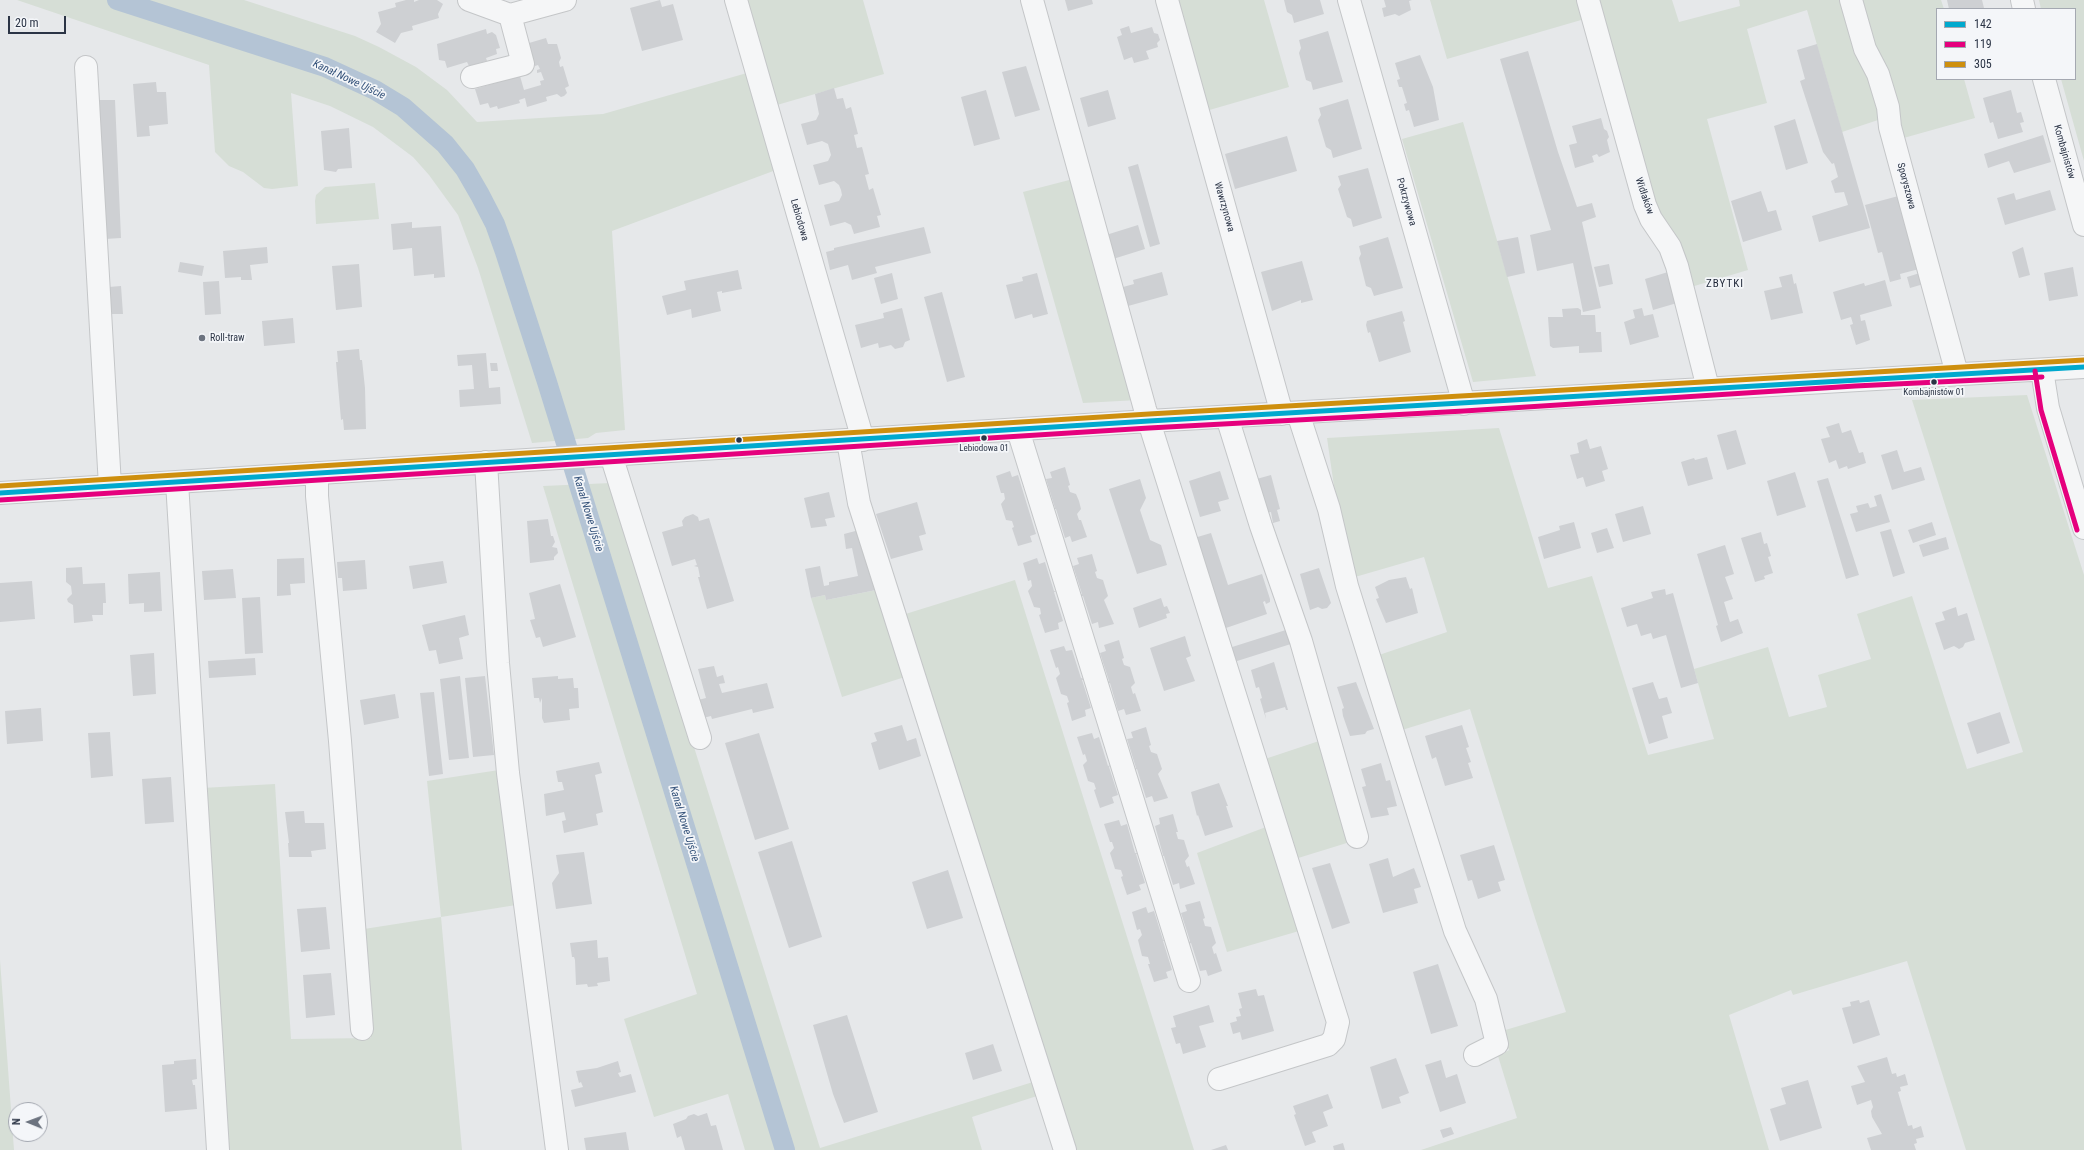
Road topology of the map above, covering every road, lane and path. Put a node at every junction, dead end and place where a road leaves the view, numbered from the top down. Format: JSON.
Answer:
{"nodes":[{"id":1,"x":469,"y":0,"type":"edge"},
{"id":2,"x":565,"y":0,"type":"edge"},
{"id":3,"x":736,"y":0,"type":"edge"},
{"id":4,"x":1032,"y":0,"type":"edge"},
{"id":5,"x":1167,"y":0,"type":"edge"},
{"id":6,"x":1349,"y":0,"type":"edge"},
{"id":7,"x":1588,"y":0,"type":"edge"},
{"id":8,"x":1851,"y":0,"type":"edge"},
{"id":9,"x":510,"y":15,"type":"junction"},
{"id":10,"x":86,"y":67,"type":"dead end"},
{"id":11,"x":472,"y":77,"type":"dead end"},
{"id":12,"x":2044,"y":80,"type":"edge"},
{"id":13,"x":2084,"y":225,"type":"edge"},
{"id":14,"x":2084,"y":367,"type":"edge"},
{"id":15,"x":2042,"y":370,"type":"junction"},
{"id":16,"x":1957,"y":374,"type":"junction"},
{"id":17,"x":1708,"y":388,"type":"junction"},
{"id":18,"x":1464,"y":404,"type":"junction"},
{"id":19,"x":1290,"y":414,"type":"junction"},
{"id":20,"x":1227,"y":417,"type":"junction"},
{"id":21,"x":1149,"y":422,"type":"junction"},
{"id":22,"x":1018,"y":430,"type":"junction"},
{"id":23,"x":855,"y":440,"type":"junction"},
{"id":24,"x":600,"y":456,"type":"junction"},
{"id":25,"x":486,"y":462,"type":"junction"},
{"id":26,"x":317,"y":473,"type":"junction"},
{"id":27,"x":177,"y":482,"type":"junction"},
{"id":28,"x":110,"y":486,"type":"junction"},
{"id":29,"x":0,"y":493,"type":"edge"},
{"id":30,"x":2084,"y":528,"type":"edge"},
{"id":31,"x":700,"y":738,"type":"dead end"},
{"id":32,"x":1357,"y":837,"type":"dead end"},
{"id":33,"x":1189,"y":981,"type":"dead end"},
{"id":34,"x":362,"y":1029,"type":"dead end"},
{"id":35,"x":1474,"y":1055,"type":"dead end"},
{"id":36,"x":1219,"y":1079,"type":"dead end"},
{"id":37,"x":218,"y":1150,"type":"edge"},
{"id":38,"x":557,"y":1150,"type":"edge"},
{"id":39,"x":1065,"y":1150,"type":"edge"}],
"edges":[{"from":1,"to":9,"type":"street"},
{"from":2,"to":9,"type":"street"},
{"from":3,"to":23,"type":"street","name":"Lebiodowa"},
{"from":4,"to":21,"type":"street"},
{"from":5,"to":19,"type":"street","name":"Wawrzynowa"},
{"from":6,"to":18,"type":"street","name":"Pokrzywowa"},
{"from":7,"to":17,"type":"street","name":"Widłaków"},
{"from":8,"to":16,"type":"street","name":"Sporyszowa"},
{"from":9,"to":11,"type":"street"},
{"from":10,"to":28,"type":"street"},
{"from":12,"to":13,"type":"street","name":"Kombajnistów"},
{"from":14,"to":15,"type":"street"},
{"from":15,"to":16,"type":"street"},
{"from":15,"to":30,"type":"street"},
{"from":16,"to":17,"type":"street"},
{"from":17,"to":18,"type":"street"},
{"from":18,"to":19,"type":"street"},
{"from":19,"to":20,"type":"street"},
{"from":19,"to":35,"type":"street","name":"Wawrzynowa"},
{"from":20,"to":21,"type":"street"},
{"from":20,"to":32,"type":"street"},
{"from":21,"to":22,"type":"street"},
{"from":21,"to":36,"type":"street"},
{"from":22,"to":23,"type":"street"},
{"from":22,"to":33,"type":"street"},
{"from":23,"to":24,"type":"street"},
{"from":23,"to":39,"type":"street","name":"Lebiodowa"},
{"from":24,"to":25,"type":"street"},
{"from":24,"to":31,"type":"street"},
{"from":25,"to":26,"type":"street"},
{"from":25,"to":38,"type":"street"},
{"from":26,"to":27,"type":"street"},
{"from":26,"to":34,"type":"street"},
{"from":27,"to":28,"type":"street"},
{"from":27,"to":37,"type":"street"},
{"from":28,"to":29,"type":"street"}]}
